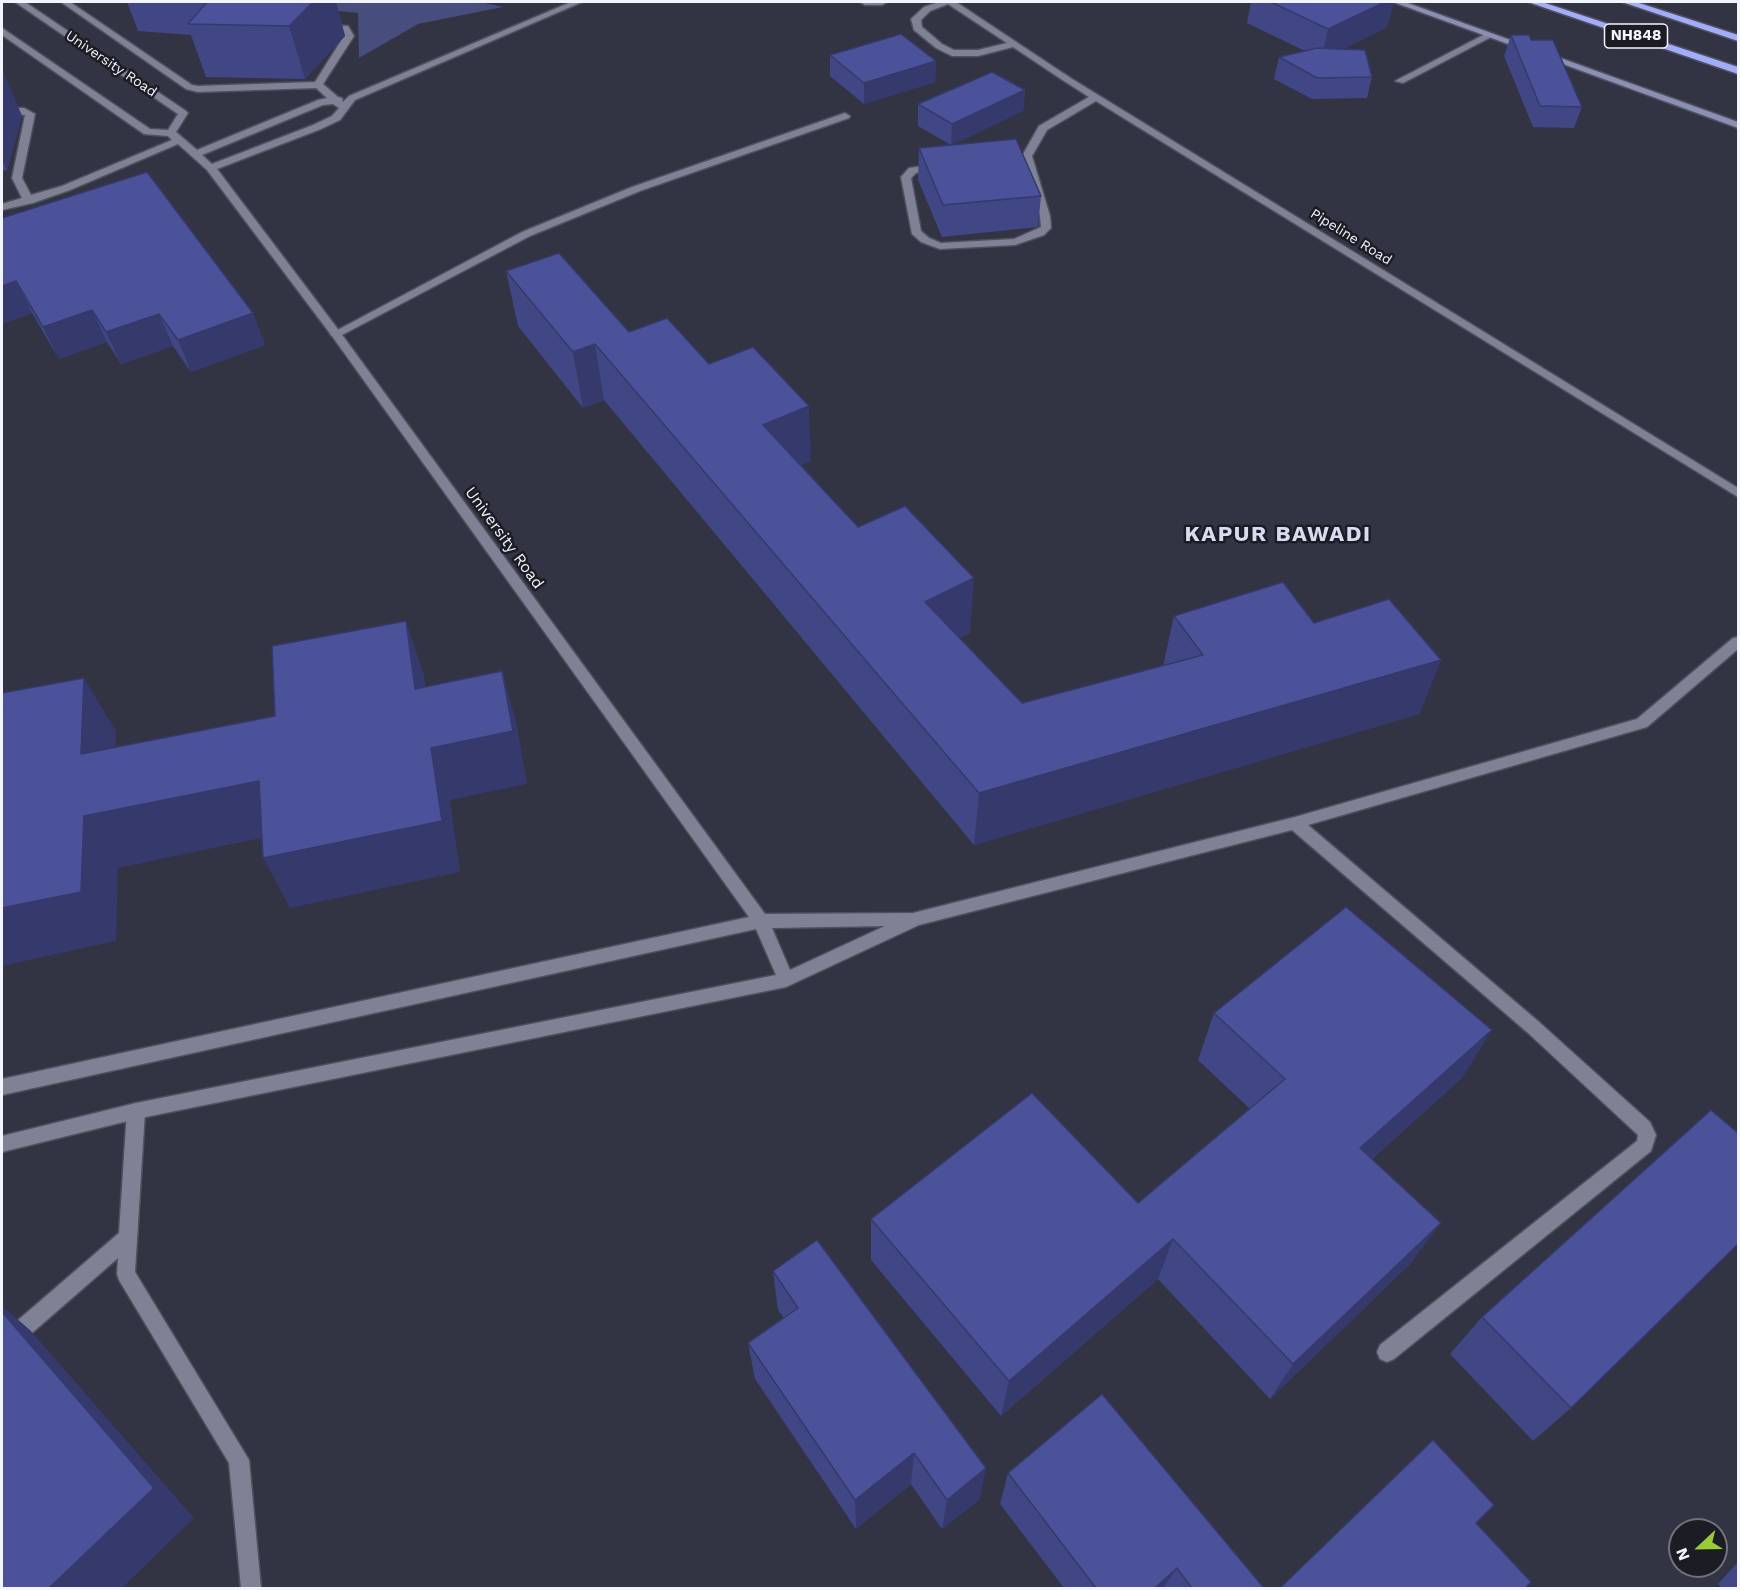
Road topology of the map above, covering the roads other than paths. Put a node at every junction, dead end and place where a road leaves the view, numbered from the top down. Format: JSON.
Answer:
{"nodes":[{"id":1,"x":20,"y":2,"type":"edge"},
{"id":2,"x":65,"y":2,"type":"edge"},
{"id":3,"x":574,"y":2,"type":"edge"},
{"id":4,"x":865,"y":2,"type":"edge"},
{"id":5,"x":882,"y":2,"type":"edge"},
{"id":6,"x":946,"y":2,"type":"edge"},
{"id":7,"x":951,"y":2,"type":"edge"},
{"id":8,"x":1398,"y":2,"type":"edge"},
{"id":9,"x":1533,"y":2,"type":"edge"},
{"id":10,"x":1627,"y":2,"type":"edge"},
{"id":11,"x":310,"y":28,"type":"edge"},
{"id":12,"x":2,"y":31,"type":"edge"},
{"id":13,"x":1490,"y":35,"type":"junction"},
{"id":14,"x":1738,"y":38,"type":"edge"},
{"id":15,"x":1014,"y":44,"type":"junction"},
{"id":16,"x":1738,"y":71,"type":"edge"},
{"id":17,"x":1400,"y":81,"type":"dead end"},
{"id":18,"x":318,"y":85,"type":"junction"},
{"id":19,"x":1095,"y":97,"type":"junction"},
{"id":20,"x":352,"y":98,"type":"junction"},
{"id":21,"x":335,"y":100,"type":"junction"},
{"id":22,"x":344,"y":108,"type":"junction"},
{"id":23,"x":2,"y":111,"type":"edge"},
{"id":24,"x":845,"y":116,"type":"dead end"},
{"id":25,"x":1738,"y":125,"type":"edge"},
{"id":26,"x":175,"y":136,"type":"junction"},
{"id":27,"x":194,"y":155,"type":"junction"},
{"id":28,"x":947,"y":166,"type":"edge"},
{"id":29,"x":211,"y":168,"type":"junction"},
{"id":30,"x":17,"y":178,"type":"junction"},
{"id":31,"x":2,"y":181,"type":"edge"},
{"id":32,"x":29,"y":201,"type":"junction"},
{"id":33,"x":2,"y":207,"type":"edge"},
{"id":34,"x":336,"y":334,"type":"junction"},
{"id":35,"x":1738,"y":493,"type":"edge"},
{"id":36,"x":1738,"y":642,"type":"edge"},
{"id":37,"x":1295,"y":823,"type":"junction"},
{"id":38,"x":916,"y":919,"type":"junction"},
{"id":39,"x":761,"y":921,"type":"junction"},
{"id":40,"x":786,"y":980,"type":"junction"},
{"id":41,"x":2,"y":1086,"type":"edge"},
{"id":42,"x":136,"y":1111,"type":"junction"},
{"id":43,"x":2,"y":1144,"type":"edge"},
{"id":44,"x":128,"y":1237,"type":"junction"},
{"id":45,"x":2,"y":1346,"type":"edge"},
{"id":46,"x":1387,"y":1352,"type":"dead end"},
{"id":47,"x":251,"y":1588,"type":"edge"}],
"edges":[{"from":1,"to":26,"type":"street","name":"University Road"},
{"from":2,"to":18,"type":"street"},
{"from":3,"to":20,"type":"street"},
{"from":4,"to":5,"type":"street"},
{"from":6,"to":15,"type":"street"},
{"from":7,"to":15,"type":"street","name":"Pipeline Road"},
{"from":8,"to":13,"type":"street"},
{"from":9,"to":16,"type":"highway","number":"NH848"},
{"from":10,"to":14,"type":"highway","number":"NH848"},
{"from":11,"to":18,"type":"street"},
{"from":12,"to":26,"type":"street"},
{"from":13,"to":17,"type":"street"},
{"from":13,"to":25,"type":"street"},
{"from":15,"to":19,"type":"street","name":"Pipeline Road"},
{"from":18,"to":21,"type":"street"},
{"from":19,"to":28,"type":"street"},
{"from":19,"to":35,"type":"street","name":"Pipeline Road"},
{"from":20,"to":21,"type":"street"},
{"from":20,"to":22,"type":"street"},
{"from":21,"to":22,"type":"street"},
{"from":21,"to":27,"type":"street"},
{"from":22,"to":29,"type":"street"},
{"from":23,"to":30,"type":"street"},
{"from":24,"to":34,"type":"street"},
{"from":26,"to":27,"type":"street","name":"University Road"},
{"from":26,"to":32,"type":"street"},
{"from":27,"to":29,"type":"street","name":"University Road"},
{"from":29,"to":34,"type":"street","name":"University Road"},
{"from":30,"to":31,"type":"street"},
{"from":30,"to":32,"type":"street"},
{"from":32,"to":33,"type":"street"},
{"from":34,"to":39,"type":"street","name":"University Road"},
{"from":36,"to":37,"type":"street"},
{"from":37,"to":38,"type":"street"},
{"from":37,"to":46,"type":"street"},
{"from":38,"to":39,"type":"street"},
{"from":38,"to":40,"type":"street"},
{"from":39,"to":40,"type":"street","name":"University Road"},
{"from":39,"to":41,"type":"street"},
{"from":40,"to":42,"type":"street"},
{"from":42,"to":43,"type":"street"},
{"from":42,"to":44,"type":"street"},
{"from":44,"to":45,"type":"street"},
{"from":44,"to":47,"type":"street"}]}
